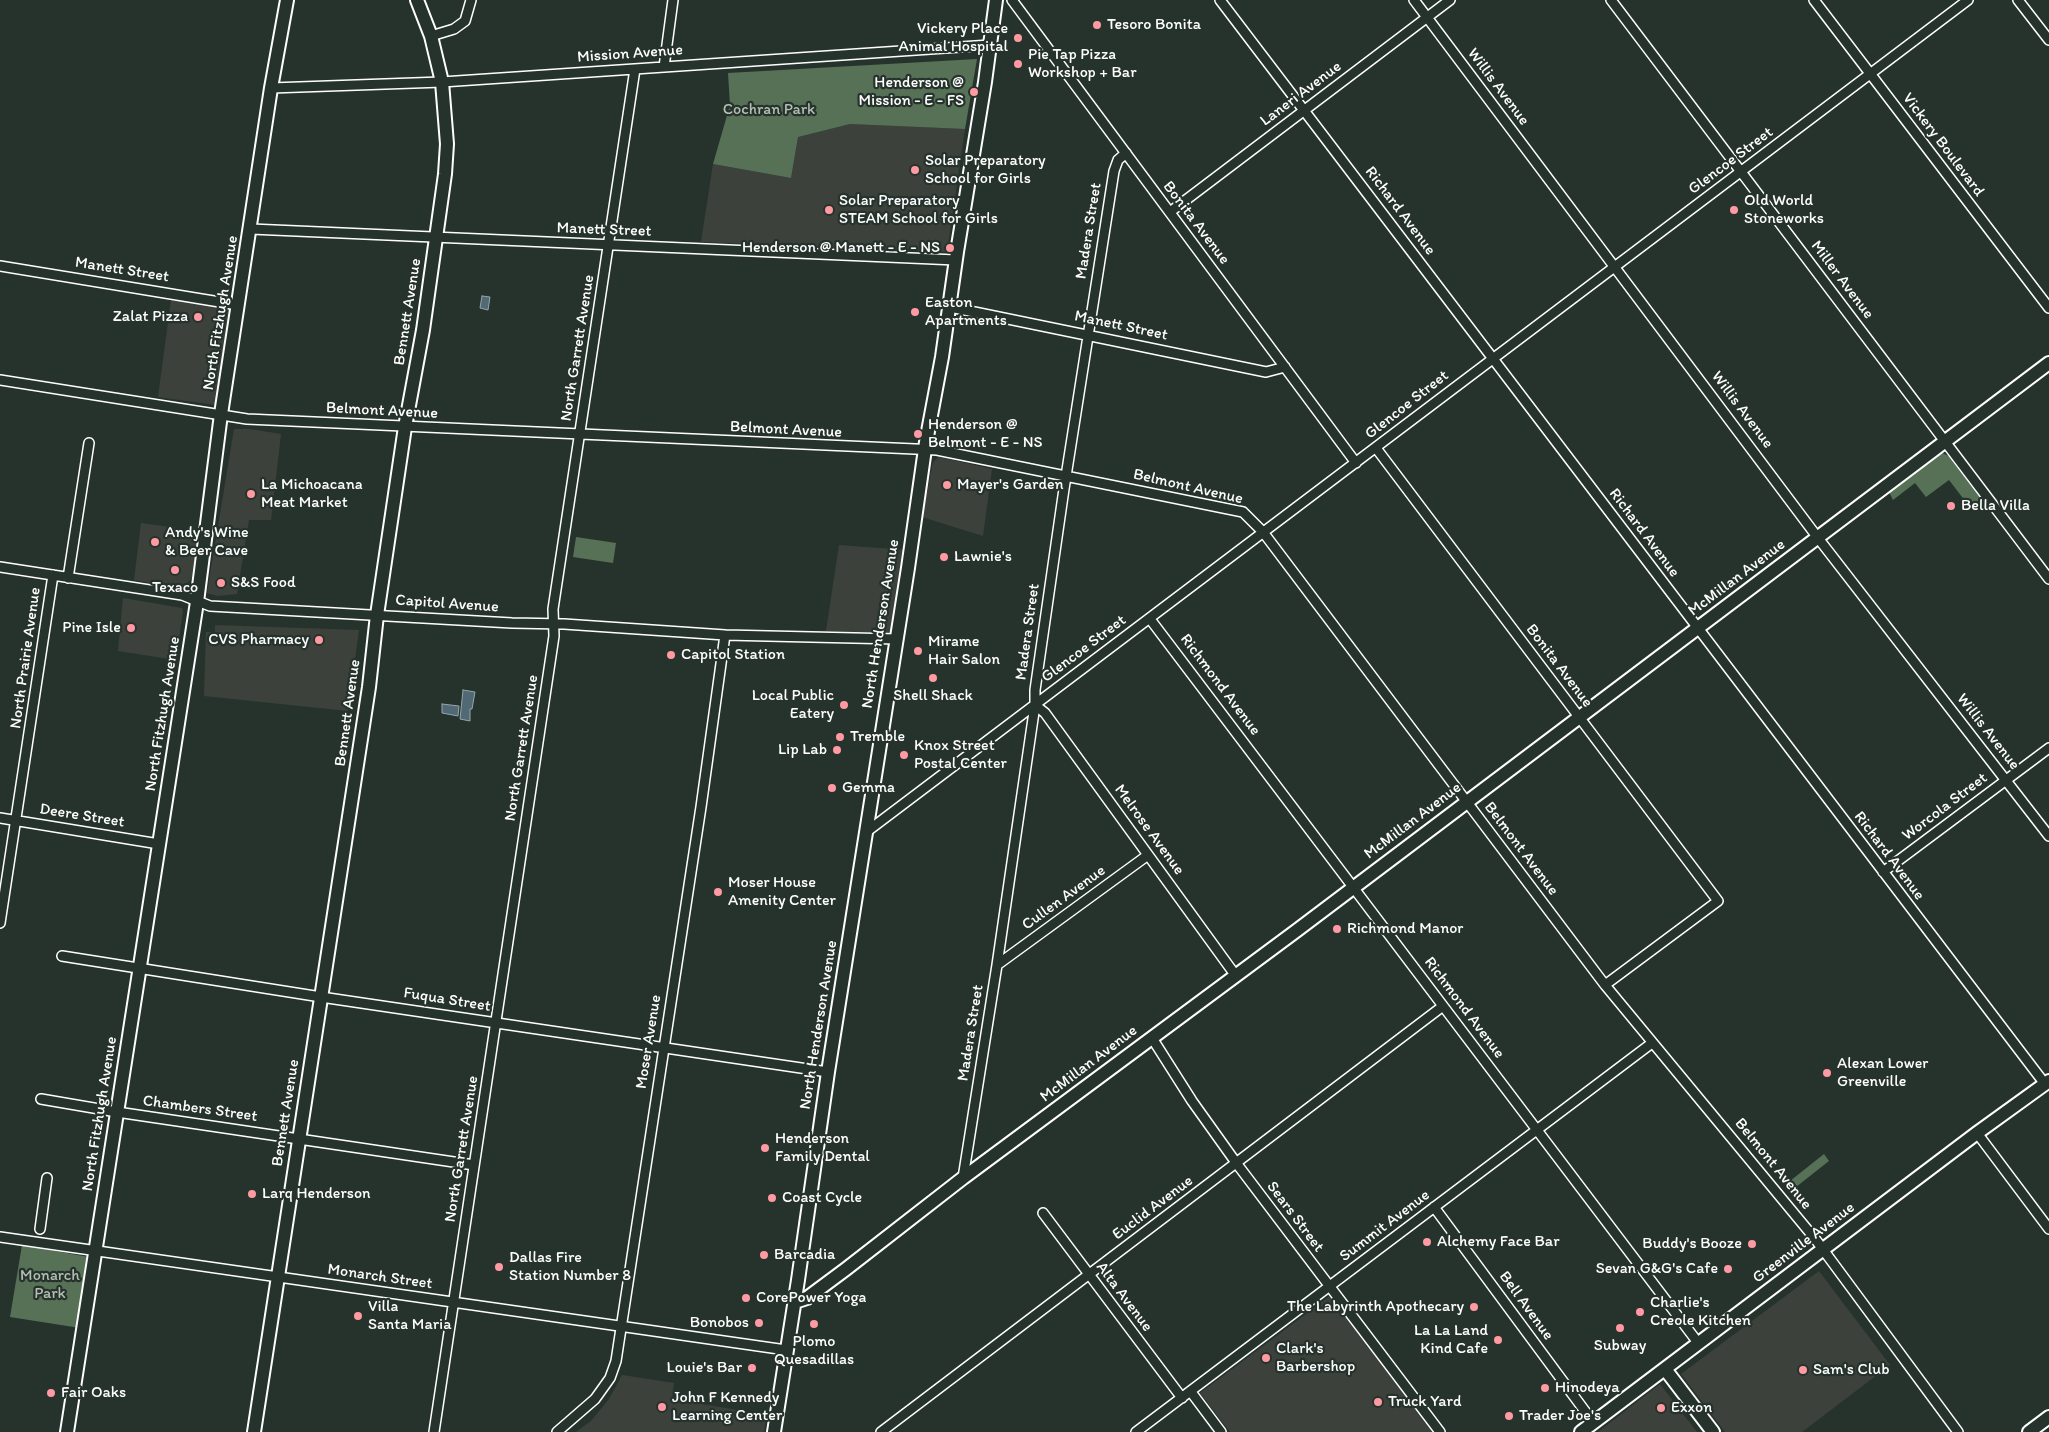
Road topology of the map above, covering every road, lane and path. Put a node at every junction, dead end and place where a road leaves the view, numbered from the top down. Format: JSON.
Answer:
{"nodes":[{"id":1,"x":287,"y":0,"type":"edge"},
{"id":2,"x":417,"y":0,"type":"edge"},
{"id":3,"x":471,"y":0,"type":"edge"},
{"id":4,"x":673,"y":0,"type":"edge"},
{"id":5,"x":996,"y":0,"type":"edge"},
{"id":6,"x":1012,"y":0,"type":"edge"},
{"id":7,"x":1220,"y":0,"type":"edge"},
{"id":8,"x":1414,"y":0,"type":"edge"},
{"id":9,"x":1450,"y":0,"type":"edge"},
{"id":10,"x":1611,"y":0,"type":"edge"},
{"id":11,"x":1814,"y":0,"type":"edge"},
{"id":12,"x":1968,"y":0,"type":"edge"},
{"id":13,"x":2018,"y":0,"type":"edge"},
{"id":14,"x":1427,"y":17,"type":"junction"},
{"id":15,"x":431,"y":36,"type":"junction"},
{"id":16,"x":2049,"y":40,"type":"edge"},
{"id":17,"x":990,"y":45,"type":"junction"},
{"id":18,"x":664,"y":67,"type":"junction"},
{"id":19,"x":636,"y":69,"type":"junction"},
{"id":20,"x":1870,"y":73,"type":"junction"},
{"id":21,"x":442,"y":82,"type":"junction"},
{"id":22,"x":271,"y":88,"type":"junction"},
{"id":23,"x":1304,"y":109,"type":"junction"},
{"id":24,"x":1126,"y":153,"type":"junction"},
{"id":25,"x":1741,"y":171,"type":"junction"},
{"id":26,"x":1170,"y":212,"type":"junction"},
{"id":27,"x":251,"y":229,"type":"junction"},
{"id":28,"x":437,"y":238,"type":"junction"},
{"id":29,"x":609,"y":245,"type":"junction"},
{"id":30,"x":956,"y":260,"type":"junction"},
{"id":31,"x":0,"y":266,"type":"edge"},
{"id":32,"x":1615,"y":266,"type":"junction"},
{"id":33,"x":238,"y":305,"type":"junction"},
{"id":34,"x":950,"y":307,"type":"junction"},
{"id":35,"x":2049,"y":308,"type":"edge"},
{"id":36,"x":1088,"y":335,"type":"junction"},
{"id":37,"x":1493,"y":359,"type":"junction"},
{"id":38,"x":2049,"y":363,"type":"edge"},
{"id":39,"x":1285,"y":367,"type":"junction"},
{"id":40,"x":0,"y":380,"type":"edge"},
{"id":41,"x":221,"y":414,"type":"junction"},
{"id":42,"x":405,"y":427,"type":"junction"},
{"id":43,"x":579,"y":435,"type":"junction"},
{"id":44,"x":1946,"y":442,"type":"junction"},
{"id":45,"x":89,"y":443,"type":"dead end"},
{"id":46,"x":1376,"y":448,"type":"junction"},
{"id":47,"x":924,"y":451,"type":"junction"},
{"id":48,"x":1356,"y":464,"type":"junction"},
{"id":49,"x":1066,"y":476,"type":"junction"},
{"id":50,"x":1263,"y":532,"type":"junction"},
{"id":51,"x":1818,"y":538,"type":"junction"},
{"id":52,"x":0,"y":567,"type":"edge"},
{"id":53,"x":53,"y":576,"type":"junction"},
{"id":54,"x":68,"y":578,"type":"junction"},
{"id":55,"x":2049,"y":579,"type":"edge"},
{"id":56,"x":197,"y":602,"type":"junction"},
{"id":57,"x":377,"y":615,"type":"junction"},
{"id":58,"x":1150,"y":619,"type":"junction"},
{"id":59,"x":554,"y":624,"type":"junction"},
{"id":60,"x":1698,"y":628,"type":"junction"},
{"id":61,"x":725,"y":635,"type":"junction"},
{"id":62,"x":897,"y":639,"type":"junction"},
{"id":63,"x":1035,"y":705,"type":"junction"},
{"id":64,"x":1579,"y":718,"type":"junction"},
{"id":65,"x":2049,"y":748,"type":"edge"},
{"id":66,"x":2006,"y":779,"type":"junction"},
{"id":67,"x":1466,"y":802,"type":"junction"},
{"id":68,"x":0,"y":818,"type":"edge"},
{"id":69,"x":16,"y":820,"type":"junction"},
{"id":70,"x":865,"y":833,"type":"junction"},
{"id":71,"x":2049,"y":836,"type":"edge"},
{"id":72,"x":159,"y":844,"type":"junction"},
{"id":73,"x":1148,"y":855,"type":"junction"},
{"id":74,"x":1883,"y":872,"type":"junction"},
{"id":75,"x":1352,"y":888,"type":"junction"},
{"id":76,"x":0,"y":923,"type":"edge"},
{"id":77,"x":62,"y":956,"type":"dead end"},
{"id":78,"x":997,"y":966,"type":"junction"},
{"id":79,"x":139,"y":968,"type":"junction"},
{"id":80,"x":1236,"y":976,"type":"junction"},
{"id":81,"x":1605,"y":985,"type":"junction"},
{"id":82,"x":321,"y":997,"type":"junction"},
{"id":83,"x":1443,"y":1006,"type":"junction"},
{"id":84,"x":496,"y":1022,"type":"junction"},
{"id":85,"x":1152,"y":1038,"type":"junction"},
{"id":86,"x":1652,"y":1042,"type":"junction"},
{"id":87,"x":663,"y":1048,"type":"junction"},
{"id":88,"x":828,"y":1072,"type":"junction"},
{"id":89,"x":2047,"y":1083,"type":"edge"},
{"id":90,"x":40,"y":1099,"type":"dead end"},
{"id":91,"x":116,"y":1112,"type":"junction"},
{"id":92,"x":1536,"y":1129,"type":"junction"},
{"id":93,"x":1976,"y":1133,"type":"junction"},
{"id":94,"x":298,"y":1138,"type":"junction"},
{"id":95,"x":1237,"y":1164,"type":"junction"},
{"id":96,"x":474,"y":1165,"type":"junction"},
{"id":97,"x":47,"y":1178,"type":"dead end"},
{"id":98,"x":964,"y":1178,"type":"junction"},
{"id":99,"x":1434,"y":1206,"type":"junction"},
{"id":100,"x":1043,"y":1213,"type":"dead end"},
{"id":101,"x":40,"y":1229,"type":"dead end"},
{"id":102,"x":2049,"y":1229,"type":"edge"},
{"id":103,"x":0,"y":1237,"type":"edge"},
{"id":104,"x":1822,"y":1249,"type":"junction"},
{"id":105,"x":97,"y":1251,"type":"junction"},
{"id":106,"x":1088,"y":1274,"type":"junction"},
{"id":107,"x":277,"y":1277,"type":"junction"},
{"id":108,"x":1329,"y":1287,"type":"junction"},
{"id":109,"x":795,"y":1302,"type":"junction"},
{"id":110,"x":454,"y":1303,"type":"junction"},
{"id":111,"x":620,"y":1327,"type":"junction"},
{"id":112,"x":1699,"y":1344,"type":"junction"},
{"id":113,"x":786,"y":1350,"type":"junction"},
{"id":114,"x":1665,"y":1370,"type":"junction"},
{"id":115,"x":1191,"y":1392,"type":"junction"},
{"id":116,"x":1182,"y":1398,"type":"junction"},
{"id":117,"x":2049,"y":1417,"type":"edge"},
{"id":118,"x":1594,"y":1422,"type":"junction"},
{"id":119,"x":68,"y":1432,"type":"edge"},
{"id":120,"x":254,"y":1432,"type":"edge"},
{"id":121,"x":434,"y":1432,"type":"edge"},
{"id":122,"x":557,"y":1432,"type":"edge"},
{"id":123,"x":774,"y":1432,"type":"edge"},
{"id":124,"x":881,"y":1432,"type":"edge"},
{"id":125,"x":1136,"y":1432,"type":"edge"},
{"id":126,"x":1221,"y":1432,"type":"edge"},
{"id":127,"x":1440,"y":1432,"type":"edge"},
{"id":128,"x":1581,"y":1432,"type":"edge"},
{"id":129,"x":1712,"y":1432,"type":"edge"},
{"id":130,"x":1958,"y":1432,"type":"edge"},
{"id":131,"x":2029,"y":1432,"type":"edge"}],
"edges":[{"from":1,"to":22,"type":"street","name":"North Fitzhugh Avenue"},
{"from":2,"to":15,"type":"street","name":"Bennett Avenue"},
{"from":3,"to":15,"type":"street"},
{"from":4,"to":18,"type":"street"},
{"from":5,"to":17,"type":"street","name":"North Henderson Avenue"},
{"from":6,"to":24,"type":"street","name":"Bonita Avenue"},
{"from":7,"to":23,"type":"street","name":"Richard Avenue"},
{"from":8,"to":14,"type":"street","name":"Willis Avenue"},
{"from":9,"to":14,"type":"street","name":"Laneri Avenue"},
{"from":10,"to":25,"type":"street","name":"Miller Avenue"},
{"from":11,"to":20,"type":"street","name":"Vickery Boulevard"},
{"from":12,"to":20,"type":"street","name":"Glencoe Street"},
{"from":13,"to":16,"type":"street"},
{"from":14,"to":23,"type":"street","name":"Laneri Avenue"},
{"from":14,"to":32,"type":"street","name":"Willis Avenue"},
{"from":15,"to":21,"type":"street","name":"Bennett Avenue"},
{"from":17,"to":18,"type":"street","name":"Mission Avenue"},
{"from":17,"to":30,"type":"street","name":"North Henderson Avenue"},
{"from":18,"to":19,"type":"street","name":"Mission Avenue"},
{"from":19,"to":21,"type":"street","name":"Mission Avenue"},
{"from":19,"to":29,"type":"street","name":"North Garrett Avenue"},
{"from":20,"to":25,"type":"street","name":"Glencoe Street"},
{"from":20,"to":35,"type":"street","name":"Vickery Boulevard"},
{"from":21,"to":22,"type":"street","name":"Mission Avenue"},
{"from":21,"to":28,"type":"street","name":"Bennett Avenue"},
{"from":22,"to":27,"type":"street","name":"North Fitzhugh Avenue"},
{"from":23,"to":26,"type":"street","name":"Laneri Avenue"},
{"from":23,"to":37,"type":"street","name":"Richard Avenue"},
{"from":24,"to":26,"type":"street","name":"Bonita Avenue"},
{"from":24,"to":36,"type":"street","name":"Madera Street"},
{"from":25,"to":32,"type":"street","name":"Glencoe Street"},
{"from":25,"to":44,"type":"street","name":"Miller Avenue"},
{"from":26,"to":39,"type":"street","name":"Bonita Avenue"},
{"from":27,"to":28,"type":"street","name":"Manett Street"},
{"from":27,"to":33,"type":"street","name":"North Fitzhugh Avenue"},
{"from":28,"to":29,"type":"street","name":"Manett Street"},
{"from":28,"to":42,"type":"street","name":"Bennett Avenue"},
{"from":29,"to":30,"type":"street","name":"Manett Street"},
{"from":29,"to":43,"type":"street","name":"North Garrett Avenue"},
{"from":30,"to":34,"type":"street","name":"North Henderson Avenue"},
{"from":31,"to":33,"type":"street","name":"Manett Street"},
{"from":32,"to":37,"type":"street","name":"Glencoe Street"},
{"from":32,"to":51,"type":"street","name":"Willis Avenue"},
{"from":33,"to":41,"type":"street","name":"North Fitzhugh Avenue"},
{"from":34,"to":36,"type":"street","name":"Manett Street"},
{"from":34,"to":47,"type":"street","name":"North Henderson Avenue"},
{"from":36,"to":39,"type":"street","name":"Manett Street"},
{"from":36,"to":49,"type":"street","name":"Madera Street"},
{"from":37,"to":46,"type":"street","name":"Glencoe Street"},
{"from":37,"to":60,"type":"street","name":"Richard Avenue"},
{"from":38,"to":44,"type":"street","name":"McMillan Avenue"},
{"from":39,"to":48,"type":"street","name":"Bonita Avenue"},
{"from":40,"to":41,"type":"street","name":"Belmont Avenue"},
{"from":41,"to":42,"type":"street","name":"Belmont Avenue"},
{"from":41,"to":56,"type":"street","name":"North Fitzhugh Avenue"},
{"from":42,"to":43,"type":"street","name":"Belmont Avenue"},
{"from":42,"to":57,"type":"street","name":"Bennett Avenue"},
{"from":43,"to":47,"type":"street","name":"Belmont Avenue"},
{"from":43,"to":59,"type":"street","name":"North Garrett Avenue"},
{"from":44,"to":51,"type":"street","name":"McMillan Avenue"},
{"from":44,"to":55,"type":"street","name":"Miller Avenue"},
{"from":45,"to":54,"type":"street"},
{"from":46,"to":48,"type":"street","name":"Glencoe Street"},
{"from":46,"to":64,"type":"street","name":"Bonita Avenue"},
{"from":47,"to":49,"type":"street","name":"Belmont Avenue"},
{"from":47,"to":62,"type":"street","name":"North Henderson Avenue"},
{"from":48,"to":50,"type":"street","name":"Glencoe Street"},
{"from":49,"to":50,"type":"street","name":"Belmont Avenue"},
{"from":49,"to":63,"type":"street","name":"Madera Street"},
{"from":50,"to":58,"type":"street","name":"Glencoe Street"},
{"from":50,"to":67,"type":"street","name":"Belmont Avenue"},
{"from":51,"to":60,"type":"street","name":"McMillan Avenue"},
{"from":51,"to":66,"type":"street","name":"Willis Avenue"},
{"from":52,"to":53,"type":"street","name":"Capitol Avenue"},
{"from":53,"to":54,"type":"street","name":"Capitol Avenue"},
{"from":53,"to":69,"type":"street","name":"North Prairie Avenue"},
{"from":54,"to":56,"type":"street","name":"Capitol Avenue"},
{"from":56,"to":57,"type":"street","name":"Capitol Avenue"},
{"from":56,"to":72,"type":"street","name":"North Fitzhugh Avenue"},
{"from":57,"to":59,"type":"street","name":"Capitol Avenue"},
{"from":57,"to":82,"type":"street","name":"Bennett Avenue"},
{"from":58,"to":63,"type":"street","name":"Glencoe Street"},
{"from":58,"to":75,"type":"street","name":"Richmond Avenue"},
{"from":59,"to":61,"type":"street","name":"Capitol Avenue"},
{"from":59,"to":84,"type":"street","name":"North Garrett Avenue"},
{"from":60,"to":64,"type":"street","name":"McMillan Avenue"},
{"from":60,"to":74,"type":"street","name":"Richard Avenue"},
{"from":61,"to":62,"type":"street","name":"Capitol Avenue"},
{"from":61,"to":87,"type":"street","name":"Moser Avenue"},
{"from":62,"to":70,"type":"street","name":"North Henderson Avenue"},
{"from":63,"to":70,"type":"street","name":"Glencoe Street"},
{"from":63,"to":73,"type":"street","name":"Melrose Avenue"},
{"from":63,"to":78,"type":"street","name":"Madera Street"},
{"from":64,"to":67,"type":"street","name":"McMillan Avenue"},
{"from":64,"to":81,"type":"street","name":"Bonita Avenue"},
{"from":65,"to":66,"type":"street","name":"Worcola Street"},
{"from":66,"to":71,"type":"street","name":"Willis Avenue"},
{"from":66,"to":74,"type":"street","name":"Worcola Street"},
{"from":67,"to":75,"type":"street","name":"McMillan Avenue"},
{"from":67,"to":81,"type":"street","name":"Belmont Avenue"},
{"from":68,"to":69,"type":"street","name":"Deere Street"},
{"from":69,"to":72,"type":"street","name":"Deere Street"},
{"from":69,"to":76,"type":"street","name":"North Prairie Avenue"},
{"from":70,"to":88,"type":"street","name":"North Henderson Avenue"},
{"from":72,"to":79,"type":"street","name":"North Fitzhugh Avenue"},
{"from":73,"to":78,"type":"street","name":"Cullen Avenue"},
{"from":73,"to":80,"type":"street","name":"Melrose Avenue"},
{"from":74,"to":89,"type":"street","name":"Richard Avenue"},
{"from":75,"to":80,"type":"street","name":"McMillan Avenue"},
{"from":75,"to":83,"type":"street","name":"Richmond Avenue"},
{"from":77,"to":79,"type":"street","name":"Fuqua Street"},
{"from":78,"to":98,"type":"street","name":"Madera Street"},
{"from":79,"to":82,"type":"street","name":"Fuqua Street"},
{"from":79,"to":91,"type":"street","name":"North Fitzhugh Avenue"},
{"from":80,"to":85,"type":"street","name":"McMillan Avenue"},
{"from":81,"to":86,"type":"street","name":"Belmont Avenue"},
{"from":82,"to":84,"type":"street","name":"Fuqua Street"},
{"from":82,"to":94,"type":"street","name":"Bennett Avenue"},
{"from":83,"to":92,"type":"street","name":"Richmond Avenue"},
{"from":83,"to":95,"type":"street","name":"Euclid Avenue"},
{"from":84,"to":87,"type":"street","name":"Fuqua Street"},
{"from":84,"to":96,"type":"street","name":"North Garrett Avenue"},
{"from":85,"to":95,"type":"street","name":"Sears Street"},
{"from":85,"to":98,"type":"street","name":"McMillan Avenue"},
{"from":86,"to":92,"type":"street","name":"Summit Avenue"},
{"from":86,"to":104,"type":"street","name":"Belmont Avenue"},
{"from":87,"to":88,"type":"street","name":"Fuqua Street"},
{"from":87,"to":111,"type":"street","name":"Moser Avenue"},
{"from":88,"to":109,"type":"street","name":"North Henderson Avenue"},
{"from":89,"to":93,"type":"street","name":"Greenville Avenue"},
{"from":90,"to":91,"type":"street","name":"Chambers Street"},
{"from":91,"to":94,"type":"street","name":"Chambers Street"},
{"from":91,"to":105,"type":"street","name":"North Fitzhugh Avenue"},
{"from":92,"to":99,"type":"street","name":"Summit Avenue"},
{"from":92,"to":112,"type":"street","name":"Richmond Avenue"},
{"from":93,"to":102,"type":"street"},
{"from":93,"to":104,"type":"street","name":"Greenville Avenue"},
{"from":94,"to":96,"type":"street","name":"Chambers Street"},
{"from":94,"to":107,"type":"street","name":"Bennett Avenue"},
{"from":95,"to":106,"type":"street","name":"Euclid Avenue"},
{"from":95,"to":108,"type":"street","name":"Sears Street"},
{"from":96,"to":110,"type":"street","name":"North Garrett Avenue"},
{"from":97,"to":101,"type":"street"},
{"from":98,"to":109,"type":"street","name":"McMillan Avenue"},
{"from":99,"to":108,"type":"street","name":"Summit Avenue"},
{"from":99,"to":118,"type":"street","name":"Bell Avenue"},
{"from":100,"to":106,"type":"street","name":"Alta Avenue"},
{"from":103,"to":105,"type":"street","name":"Monarch Street"},
{"from":104,"to":112,"type":"street","name":"Greenville Avenue"},
{"from":104,"to":130,"type":"street","name":"Belmont Avenue"},
{"from":105,"to":107,"type":"street","name":"Monarch Street"},
{"from":105,"to":119,"type":"street","name":"North Fitzhugh Avenue"},
{"from":106,"to":116,"type":"street","name":"Alta Avenue"},
{"from":106,"to":124,"type":"street","name":"Euclid Avenue"},
{"from":107,"to":110,"type":"street","name":"Monarch Street"},
{"from":107,"to":120,"type":"street","name":"Bennett Avenue"},
{"from":108,"to":115,"type":"street","name":"Summit Avenue"},
{"from":108,"to":127,"type":"street","name":"Sears Street"},
{"from":109,"to":113,"type":"street","name":"North Henderson Avenue"},
{"from":110,"to":111,"type":"street","name":"Monarch Street"},
{"from":110,"to":121,"type":"street","name":"North Garrett Avenue"},
{"from":111,"to":113,"type":"street","name":"Monarch Street"},
{"from":111,"to":122,"type":"street","name":"Moser Avenue"},
{"from":112,"to":114,"type":"street","name":"Greenville Avenue"},
{"from":113,"to":123,"type":"street","name":"North Henderson Avenue"},
{"from":114,"to":118,"type":"street","name":"Greenville Avenue"},
{"from":114,"to":129,"type":"street"},
{"from":115,"to":116,"type":"street","name":"Summit Avenue"},
{"from":115,"to":126,"type":"street"},
{"from":116,"to":125,"type":"street","name":"Summit Avenue"},
{"from":117,"to":131,"type":"street"},
{"from":118,"to":128,"type":"street","name":"Greenville Avenue"}]}
